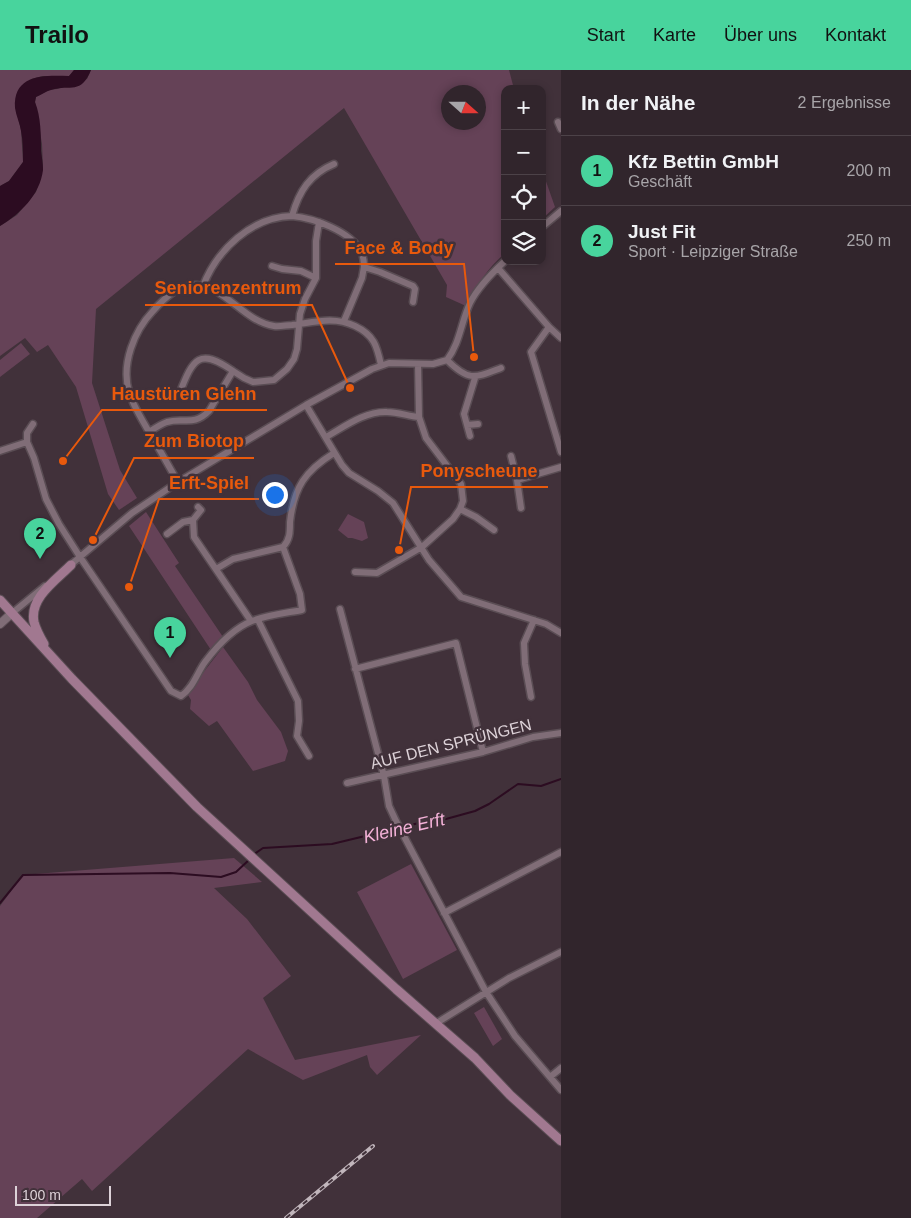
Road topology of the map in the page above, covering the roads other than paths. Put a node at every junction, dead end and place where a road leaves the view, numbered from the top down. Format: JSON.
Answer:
{"nodes":[{"id":1,"x":558,"y":122,"type":"dead end"},
{"id":2,"x":561,"y":129,"type":"edge"},
{"id":3,"x":334,"y":164,"type":"dead end"},
{"id":4,"x":561,"y":210,"type":"edge"},
{"id":5,"x":292,"y":216,"type":"junction"},
{"id":6,"x":320,"y":222,"type":"junction"},
{"id":7,"x":546,"y":224,"type":"edge"},
{"id":8,"x":501,"y":265,"type":"edge"},
{"id":9,"x":272,"y":266,"type":"dead end"},
{"id":10,"x":364,"y":267,"type":"junction"},
{"id":11,"x":498,"y":268,"type":"junction"},
{"id":12,"x":316,"y":278,"type":"junction"},
{"id":13,"x":203,"y":286,"type":"junction"},
{"id":14,"x":413,"y":302,"type":"dead end"},
{"id":15,"x":344,"y":321,"type":"junction"},
{"id":16,"x":299,"y":324,"type":"junction"},
{"id":17,"x":549,"y":328,"type":"junction"},
{"id":18,"x":561,"y":338,"type":"edge"},
{"id":19,"x":447,"y":360,"type":"junction"},
{"id":20,"x":418,"y":364,"type":"junction"},
{"id":21,"x":381,"y":365,"type":"junction"},
{"id":22,"x":501,"y":368,"type":"dead end"},
{"id":23,"x":233,"y":371,"type":"junction"},
{"id":24,"x":475,"y":378,"type":"junction"},
{"id":25,"x":180,"y":392,"type":"dead end"},
{"id":26,"x":306,"y":405,"type":"junction"},
{"id":27,"x":419,"y":417,"type":"junction"},
{"id":28,"x":33,"y":424,"type":"dead end"},
{"id":29,"x":478,"y":424,"type":"dead end"},
{"id":30,"x":467,"y":425,"type":"junction"},
{"id":31,"x":149,"y":432,"type":"junction"},
{"id":32,"x":470,"y":436,"type":"dead end"},
{"id":33,"x":326,"y":437,"type":"junction"},
{"id":34,"x":27,"y":442,"type":"junction"},
{"id":35,"x":0,"y":451,"type":"edge"},
{"id":36,"x":334,"y":452,"type":"junction"},
{"id":37,"x":561,"y":452,"type":"edge"},
{"id":38,"x":512,"y":456,"type":"dead end"},
{"id":39,"x":561,"y":467,"type":"edge"},
{"id":40,"x":517,"y":480,"type":"junction"},
{"id":41,"x":178,"y":482,"type":"junction"},
{"id":42,"x":198,"y":507,"type":"dead end"},
{"id":43,"x":521,"y":508,"type":"dead end"},
{"id":44,"x":460,"y":509,"type":"junction"},
{"id":45,"x":193,"y":520,"type":"junction"},
{"id":46,"x":494,"y":530,"type":"dead end"},
{"id":47,"x":167,"y":534,"type":"dead end"},
{"id":48,"x":422,"y":546,"type":"junction"},
{"id":49,"x":283,"y":547,"type":"junction"},
{"id":50,"x":80,"y":557,"type":"junction"},
{"id":51,"x":71,"y":565,"type":"junction"},
{"id":52,"x":216,"y":569,"type":"junction"},
{"id":53,"x":355,"y":572,"type":"dead end"},
{"id":54,"x":0,"y":600,"type":"edge"},
{"id":55,"x":340,"y":610,"type":"dead end"},
{"id":56,"x":11,"y":614,"type":"junction"},
{"id":57,"x":534,"y":620,"type":"junction"},
{"id":58,"x":255,"y":621,"type":"junction"},
{"id":59,"x":0,"y":624,"type":"edge"},
{"id":60,"x":561,"y":633,"type":"edge"},
{"id":61,"x":50,"y":655,"type":"junction"},
{"id":62,"x":355,"y":669,"type":"junction"},
{"id":63,"x":531,"y":697,"type":"dead end"},
{"id":64,"x":561,"y":733,"type":"edge"},
{"id":65,"x":482,"y":752,"type":"junction"},
{"id":66,"x":309,"y":756,"type":"dead end"},
{"id":67,"x":384,"y":776,"type":"junction"},
{"id":68,"x":347,"y":783,"type":"dead end"},
{"id":69,"x":561,"y":852,"type":"edge"},
{"id":70,"x":444,"y":913,"type":"junction"},
{"id":71,"x":561,"y":952,"type":"edge"},
{"id":72,"x":486,"y":992,"type":"junction"},
{"id":73,"x":435,"y":1024,"type":"junction"},
{"id":74,"x":561,"y":1068,"type":"edge"},
{"id":75,"x":550,"y":1077,"type":"junction"},
{"id":76,"x":561,"y":1090,"type":"edge"},
{"id":77,"x":561,"y":1141,"type":"edge"}],
"edges":[{"from":1,"to":2,"type":"street"},
{"from":3,"to":5,"type":"street"},
{"from":4,"to":7,"type":"street"},
{"from":5,"to":6,"type":"street"},
{"from":5,"to":13,"type":"street"},
{"from":6,"to":10,"type":"street"},
{"from":6,"to":12,"type":"street"},
{"from":8,"to":11,"type":"street"},
{"from":9,"to":12,"type":"street"},
{"from":10,"to":14,"type":"street"},
{"from":10,"to":15,"type":"street"},
{"from":11,"to":17,"type":"street"},
{"from":11,"to":19,"type":"street"},
{"from":12,"to":16,"type":"street"},
{"from":13,"to":16,"type":"street"},
{"from":13,"to":31,"type":"street"},
{"from":15,"to":16,"type":"street"},
{"from":15,"to":21,"type":"street"},
{"from":16,"to":23,"type":"street"},
{"from":17,"to":18,"type":"street"},
{"from":17,"to":37,"type":"street"},
{"from":19,"to":20,"type":"street"},
{"from":19,"to":24,"type":"street"},
{"from":20,"to":21,"type":"street"},
{"from":20,"to":27,"type":"street"},
{"from":21,"to":26,"type":"street"},
{"from":22,"to":24,"type":"street"},
{"from":23,"to":25,"type":"street"},
{"from":23,"to":31,"type":"street"},
{"from":24,"to":30,"type":"street"},
{"from":26,"to":33,"type":"street"},
{"from":26,"to":41,"type":"street"},
{"from":27,"to":33,"type":"street"},
{"from":27,"to":44,"type":"street"},
{"from":28,"to":34,"type":"street"},
{"from":29,"to":30,"type":"street"},
{"from":30,"to":32,"type":"street"},
{"from":31,"to":41,"type":"street"},
{"from":33,"to":36,"type":"street"},
{"from":34,"to":35,"type":"street"},
{"from":34,"to":50,"type":"street"},
{"from":36,"to":48,"type":"street"},
{"from":36,"to":49,"type":"street"},
{"from":38,"to":40,"type":"street"},
{"from":39,"to":40,"type":"street"},
{"from":40,"to":43,"type":"street"},
{"from":41,"to":50,"type":"street"},
{"from":42,"to":45,"type":"street"},
{"from":44,"to":46,"type":"street"},
{"from":44,"to":48,"type":"street"},
{"from":45,"to":47,"type":"street"},
{"from":45,"to":52,"type":"street"},
{"from":48,"to":53,"type":"street"},
{"from":48,"to":57,"type":"street"},
{"from":49,"to":52,"type":"street"},
{"from":49,"to":58,"type":"street"},
{"from":50,"to":51,"type":"street"},
{"from":50,"to":58,"type":"street"},
{"from":51,"to":56,"type":"street"},
{"from":51,"to":61,"type":"main road"},
{"from":52,"to":58,"type":"street"},
{"from":54,"to":56,"type":"main road"},
{"from":55,"to":62,"type":"street"},
{"from":56,"to":59,"type":"street"},
{"from":56,"to":61,"type":"main road"},
{"from":57,"to":60,"type":"street"},
{"from":57,"to":63,"type":"street"},
{"from":58,"to":66,"type":"street"},
{"from":61,"to":73,"type":"main road"},
{"from":62,"to":65,"type":"street"},
{"from":62,"to":67,"type":"street"},
{"from":64,"to":65,"type":"street","name":"AUF DEN SPRÜNGEN"},
{"from":65,"to":67,"type":"street","name":"AUF DEN SPRÜNGEN"},
{"from":67,"to":68,"type":"street","name":"AUF DEN SPRÜNGEN"},
{"from":67,"to":70,"type":"street"},
{"from":69,"to":70,"type":"street"},
{"from":70,"to":72,"type":"street"},
{"from":71,"to":72,"type":"street"},
{"from":72,"to":73,"type":"street"},
{"from":72,"to":75,"type":"street"},
{"from":73,"to":77,"type":"main road"},
{"from":74,"to":75,"type":"street"},
{"from":75,"to":76,"type":"street"}]}
